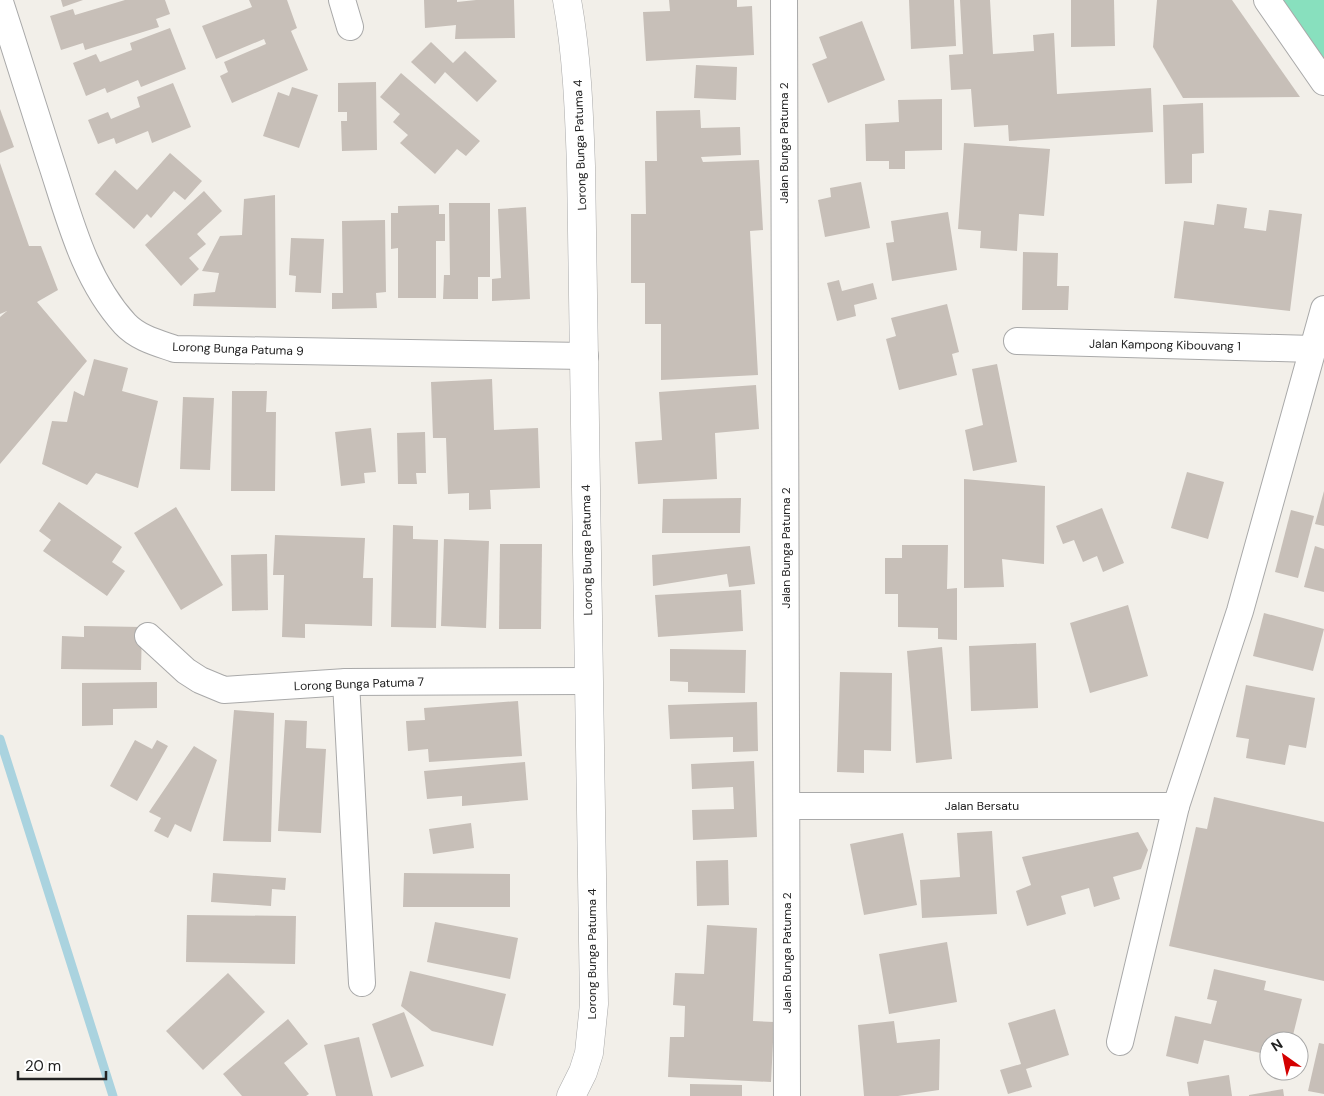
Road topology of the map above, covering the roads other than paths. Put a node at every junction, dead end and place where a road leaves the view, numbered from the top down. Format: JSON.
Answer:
{"nodes":[{"id":1,"x":342,"y":0,"type":"edge"},
{"id":2,"x":567,"y":0,"type":"edge"},
{"id":3,"x":784,"y":0,"type":"edge"},
{"id":4,"x":1267,"y":0,"type":"edge"},
{"id":5,"x":0,"y":2,"type":"edge"},
{"id":6,"x":350,"y":27,"type":"dead end"},
{"id":7,"x":1324,"y":82,"type":"edge"},
{"id":8,"x":1324,"y":309,"type":"edge"},
{"id":9,"x":1017,"y":342,"type":"dead end"},
{"id":10,"x":1313,"y":349,"type":"junction"},
{"id":11,"x":585,"y":356,"type":"junction"},
{"id":12,"x":148,"y":636,"type":"dead end"},
{"id":13,"x":588,"y":681,"type":"junction"},
{"id":14,"x":346,"y":682,"type":"junction"},
{"id":15,"x":788,"y":806,"type":"junction"},
{"id":16,"x":1176,"y":806,"type":"junction"},
{"id":17,"x":362,"y":983,"type":"dead end"},
{"id":18,"x":1120,"y":1042,"type":"dead end"},
{"id":19,"x":571,"y":1096,"type":"edge"},
{"id":20,"x":787,"y":1096,"type":"edge"}],
"edges":[{"from":1,"to":6,"type":"street"},
{"from":2,"to":11,"type":"street","name":"Lorong Bunga Patuma 4"},
{"from":3,"to":15,"type":"street","name":"Jalan Bunga Patuma 2"},
{"from":4,"to":7,"type":"street"},
{"from":5,"to":11,"type":"street","name":"Lorong Bunga Patuma 9"},
{"from":8,"to":10,"type":"street"},
{"from":9,"to":10,"type":"street","name":"Jalan Kampong Kibouvang 1"},
{"from":10,"to":16,"type":"street"},
{"from":11,"to":13,"type":"street","name":"Lorong Bunga Patuma 4"},
{"from":12,"to":14,"type":"street","name":"Lorong Bunga Patuma 7"},
{"from":13,"to":14,"type":"street","name":"Lorong Bunga Patuma 7"},
{"from":13,"to":19,"type":"street","name":"Lorong Bunga Patuma 4"},
{"from":14,"to":17,"type":"street"},
{"from":15,"to":16,"type":"street","name":"Jalan Bersatu"},
{"from":15,"to":20,"type":"street","name":"Jalan Bunga Patuma 2"},
{"from":16,"to":18,"type":"street"}]}
